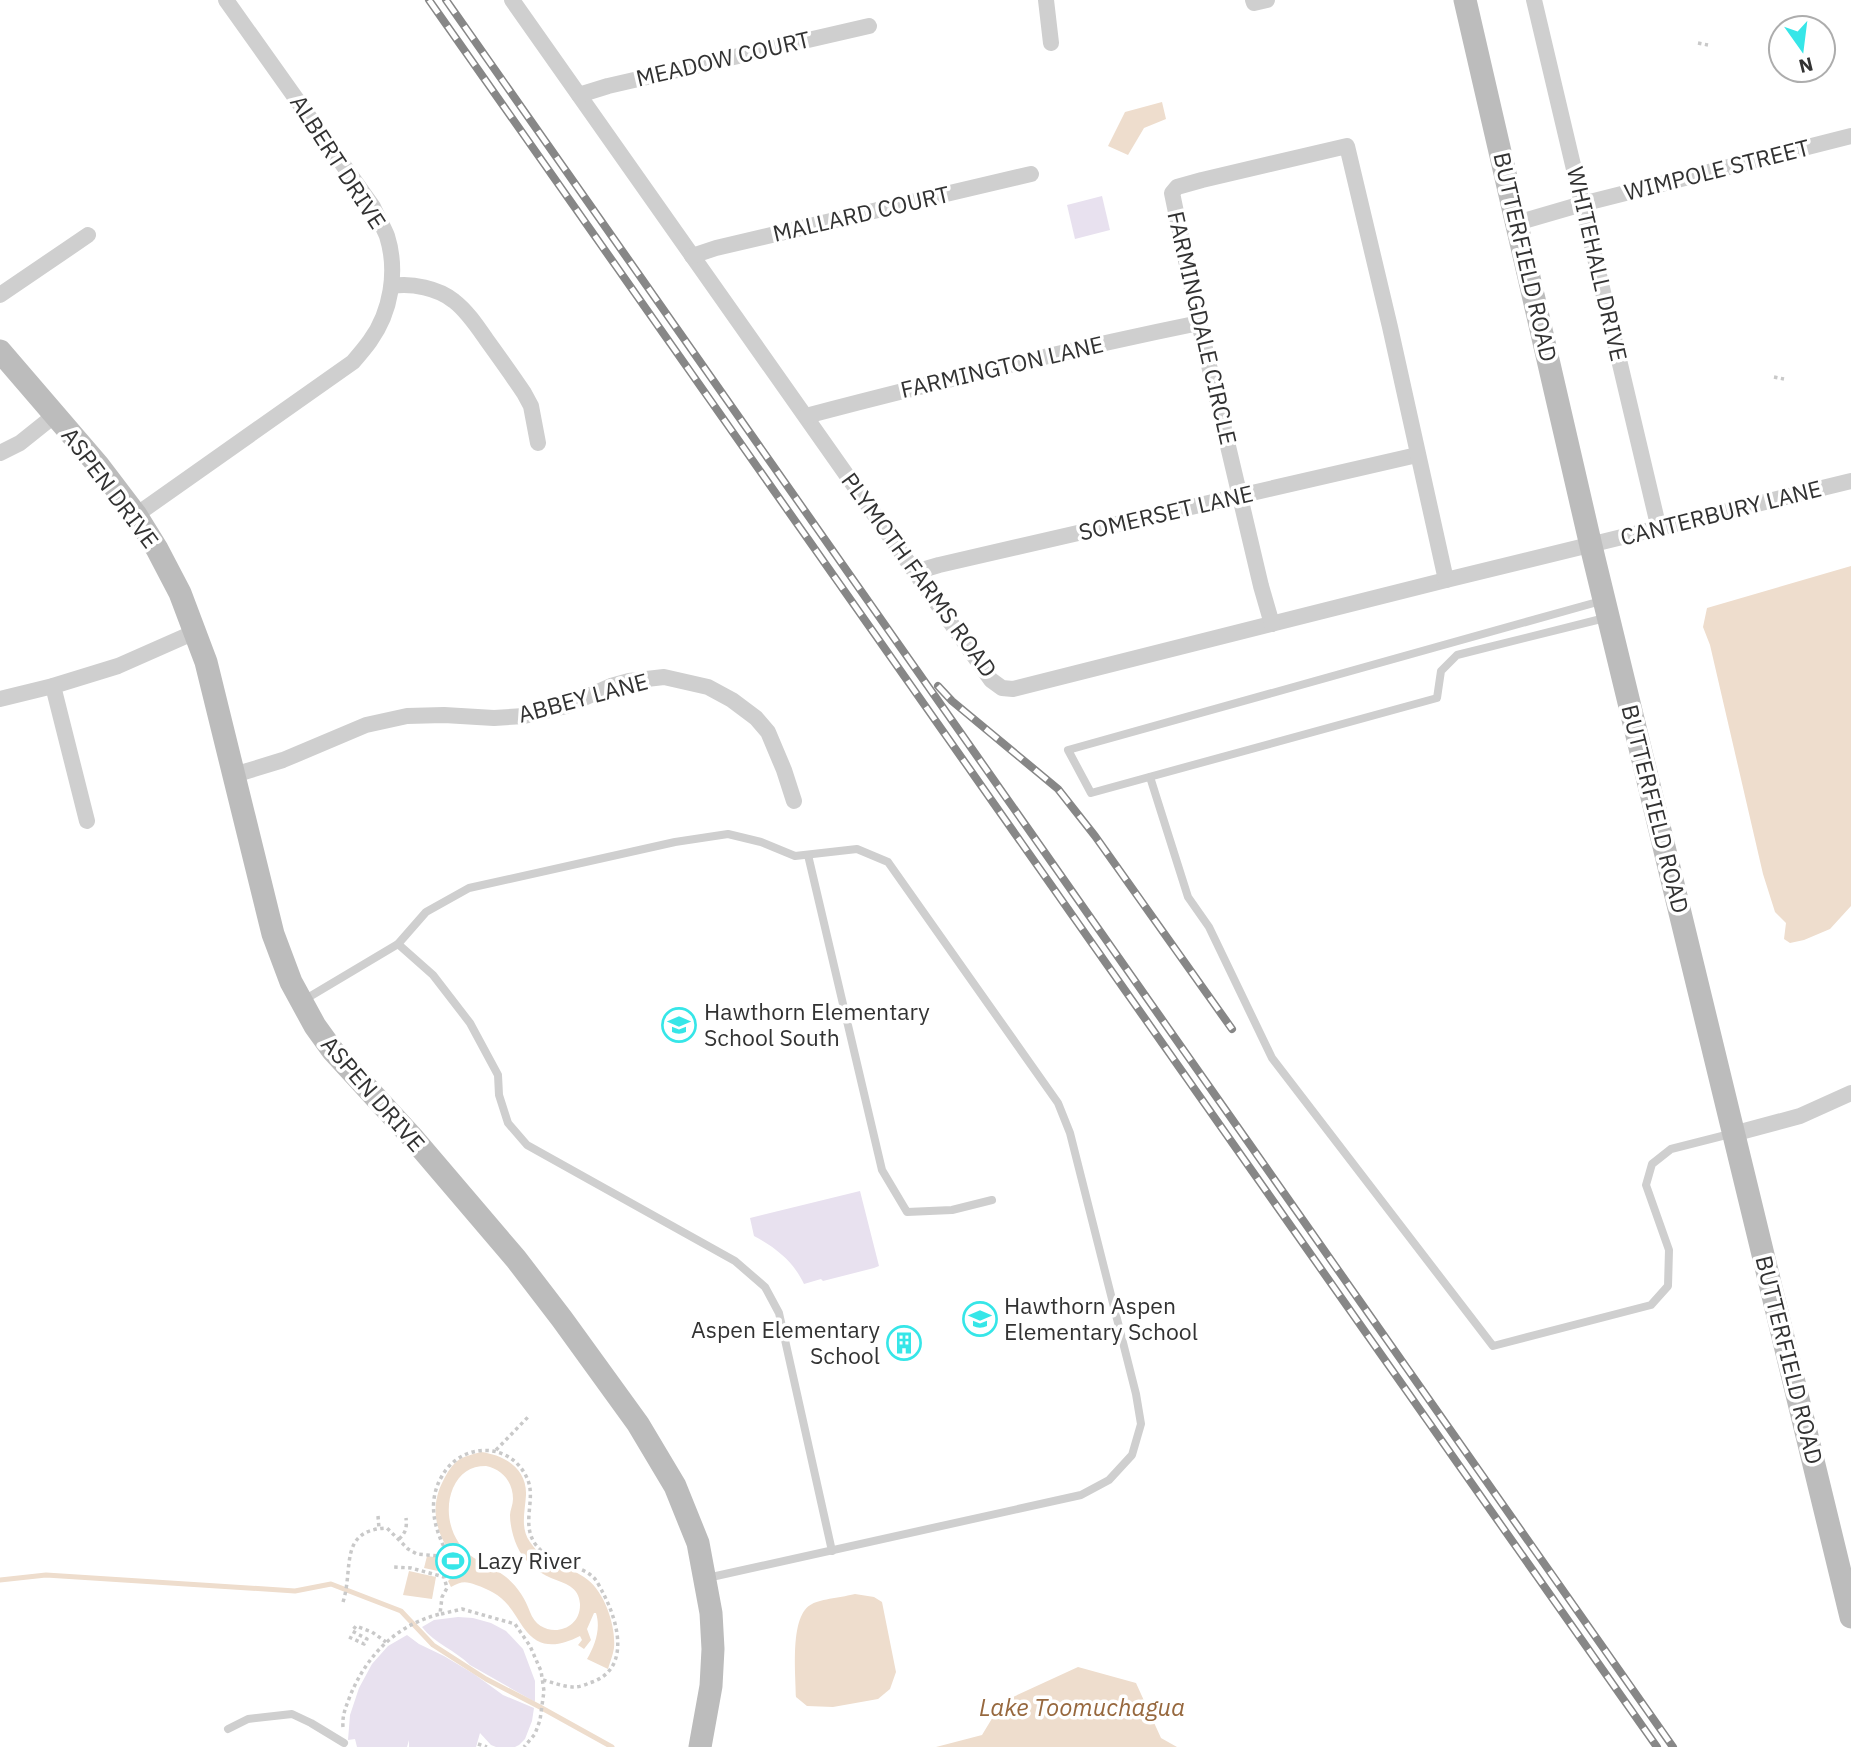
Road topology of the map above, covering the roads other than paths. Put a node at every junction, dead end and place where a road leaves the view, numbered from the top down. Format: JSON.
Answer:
{"nodes":[{"id":1,"x":226,"y":0,"type":"edge"},
{"id":2,"x":512,"y":0,"type":"edge"},
{"id":3,"x":1046,"y":0,"type":"edge"},
{"id":4,"x":1253,"y":0,"type":"edge"},
{"id":5,"x":1267,"y":0,"type":"edge"},
{"id":6,"x":1465,"y":0,"type":"edge"},
{"id":7,"x":1534,"y":0,"type":"edge"},
{"id":8,"x":869,"y":26,"type":"dead end"},
{"id":9,"x":1051,"y":43,"type":"dead end"},
{"id":10,"x":579,"y":95,"type":"junction"},
{"id":11,"x":1851,"y":136,"type":"edge"},
{"id":12,"x":1031,"y":174,"type":"dead end"},
{"id":13,"x":1582,"y":204,"type":"junction"},
{"id":14,"x":1517,"y":223,"type":"junction"},
{"id":15,"x":88,"y":234,"type":"dead end"},
{"id":16,"x":692,"y":256,"type":"junction"},
{"id":17,"x":392,"y":286,"type":"junction"},
{"id":18,"x":0,"y":295,"type":"edge"},
{"id":19,"x":1199,"y":323,"type":"junction"},
{"id":20,"x":0,"y":351,"type":"edge"},
{"id":21,"x":55,"y":415,"type":"junction"},
{"id":22,"x":806,"y":416,"type":"junction"},
{"id":23,"x":538,"y":443,"type":"dead end"},
{"id":24,"x":0,"y":453,"type":"edge"},
{"id":25,"x":1417,"y":455,"type":"junction"},
{"id":26,"x":1851,"y":481,"type":"edge"},
{"id":27,"x":1240,"y":496,"type":"junction"},
{"id":28,"x":136,"y":515,"type":"junction"},
{"id":29,"x":1659,"y":529,"type":"junction"},
{"id":30,"x":1591,"y":546,"type":"junction"},
{"id":31,"x":915,"y":572,"type":"junction"},
{"id":32,"x":1446,"y":580,"type":"junction"},
{"id":33,"x":1606,"y":609,"type":"junction"},
{"id":34,"x":1272,"y":624,"type":"junction"},
{"id":35,"x":195,"y":632,"type":"junction"},
{"id":36,"x":53,"y":687,"type":"junction"},
{"id":37,"x":0,"y":699,"type":"edge"},
{"id":38,"x":234,"y":775,"type":"junction"},
{"id":39,"x":1150,"y":776,"type":"junction"},
{"id":40,"x":794,"y":801,"type":"dead end"},
{"id":41,"x":87,"y":821,"type":"dead end"},
{"id":42,"x":808,"y":855,"type":"junction"},
{"id":43,"x":398,"y":944,"type":"junction"},
{"id":44,"x":301,"y":1001,"type":"junction"},
{"id":45,"x":1851,"y":1093,"type":"edge"},
{"id":46,"x":1733,"y":1134,"type":"junction"},
{"id":47,"x":992,"y":1200,"type":"dead end"},
{"id":48,"x":832,"y":1551,"type":"junction"},
{"id":49,"x":705,"y":1579,"type":"junction"},
{"id":50,"x":1851,"y":1616,"type":"edge"},
{"id":51,"x":228,"y":1729,"type":"dead end"},
{"id":52,"x":344,"y":1743,"type":"road end"},
{"id":53,"x":700,"y":1747,"type":"edge"}],
"edges":[{"from":1,"to":17,"type":"street","name":"ALBERT DRIVE"},
{"from":2,"to":10,"type":"street","name":"PLYMOTH FARMS ROAD"},
{"from":3,"to":9,"type":"street"},
{"from":4,"to":5,"type":"street"},
{"from":6,"to":14,"type":"main road","name":"BUTTERFIELD ROAD"},
{"from":7,"to":13,"type":"street","name":"WHITEHALL DRIVE"},
{"from":8,"to":10,"type":"street","name":"MEADOW COURT"},
{"from":10,"to":16,"type":"street","name":"PLYMOTH FARMS ROAD"},
{"from":11,"to":13,"type":"street","name":"WIMPOLE STREET"},
{"from":12,"to":16,"type":"street","name":"MALLARD COURT"},
{"from":13,"to":14,"type":"street","name":"WIMPOLE STREET"},
{"from":13,"to":29,"type":"street","name":"WHITEHALL DRIVE"},
{"from":14,"to":30,"type":"main road","name":"BUTTERFIELD ROAD"},
{"from":15,"to":18,"type":"street"},
{"from":16,"to":22,"type":"street","name":"PLYMOTH FARMS ROAD"},
{"from":17,"to":23,"type":"street"},
{"from":17,"to":28,"type":"street","name":"ALBERT DRIVE"},
{"from":19,"to":22,"type":"street","name":"FARMINGTON LANE"},
{"from":19,"to":25,"type":"street","name":"FARMINGDALE CIRCLE"},
{"from":19,"to":27,"type":"street","name":"FARMINGDALE CIRCLE"},
{"from":20,"to":21,"type":"main road","name":"ASPEN DRIVE"},
{"from":21,"to":24,"type":"street"},
{"from":21,"to":28,"type":"main road","name":"ASPEN DRIVE"},
{"from":22,"to":31,"type":"street","name":"PLYMOTH FARMS ROAD"},
{"from":25,"to":27,"type":"street","name":"SOMERSET LANE"},
{"from":25,"to":32,"type":"street","name":"FARMINGDALE CIRCLE"},
{"from":26,"to":29,"type":"street","name":"CANTERBURY LANE"},
{"from":27,"to":31,"type":"street","name":"SOMERSET LANE"},
{"from":27,"to":34,"type":"street","name":"FARMINGDALE CIRCLE"},
{"from":28,"to":35,"type":"main road","name":"ASPEN DRIVE"},
{"from":29,"to":30,"type":"street","name":"CANTERBURY LANE"},
{"from":30,"to":32,"type":"street","name":"PLYMOTH FARMS ROAD"},
{"from":30,"to":33,"type":"main road","name":"BUTTERFIELD ROAD"},
{"from":31,"to":34,"type":"street","name":"PLYMOTH FARMS ROAD"},
{"from":32,"to":34,"type":"street","name":"PLYMOTH FARMS ROAD"},
{"from":33,"to":39,"type":"lane"},
{"from":33,"to":39,"type":"lane"},
{"from":33,"to":46,"type":"main road","name":"BUTTERFIELD ROAD"},
{"from":35,"to":36,"type":"street"},
{"from":35,"to":38,"type":"main road","name":"ASPEN DRIVE"},
{"from":36,"to":37,"type":"street"},
{"from":36,"to":41,"type":"street"},
{"from":38,"to":40,"type":"street","name":"ABBEY LANE"},
{"from":38,"to":44,"type":"main road","name":"ASPEN DRIVE"},
{"from":39,"to":46,"type":"lane"},
{"from":42,"to":43,"type":"lane"},
{"from":42,"to":47,"type":"lane"},
{"from":42,"to":48,"type":"lane"},
{"from":43,"to":44,"type":"lane"},
{"from":43,"to":48,"type":"lane"},
{"from":44,"to":49,"type":"main road","name":"ASPEN DRIVE"},
{"from":45,"to":46,"type":"street"},
{"from":46,"to":50,"type":"main road","name":"BUTTERFIELD ROAD"},
{"from":48,"to":49,"type":"lane"},
{"from":49,"to":53,"type":"main road","name":"ASPEN DRIVE"},
{"from":51,"to":52,"type":"lane"}]}
